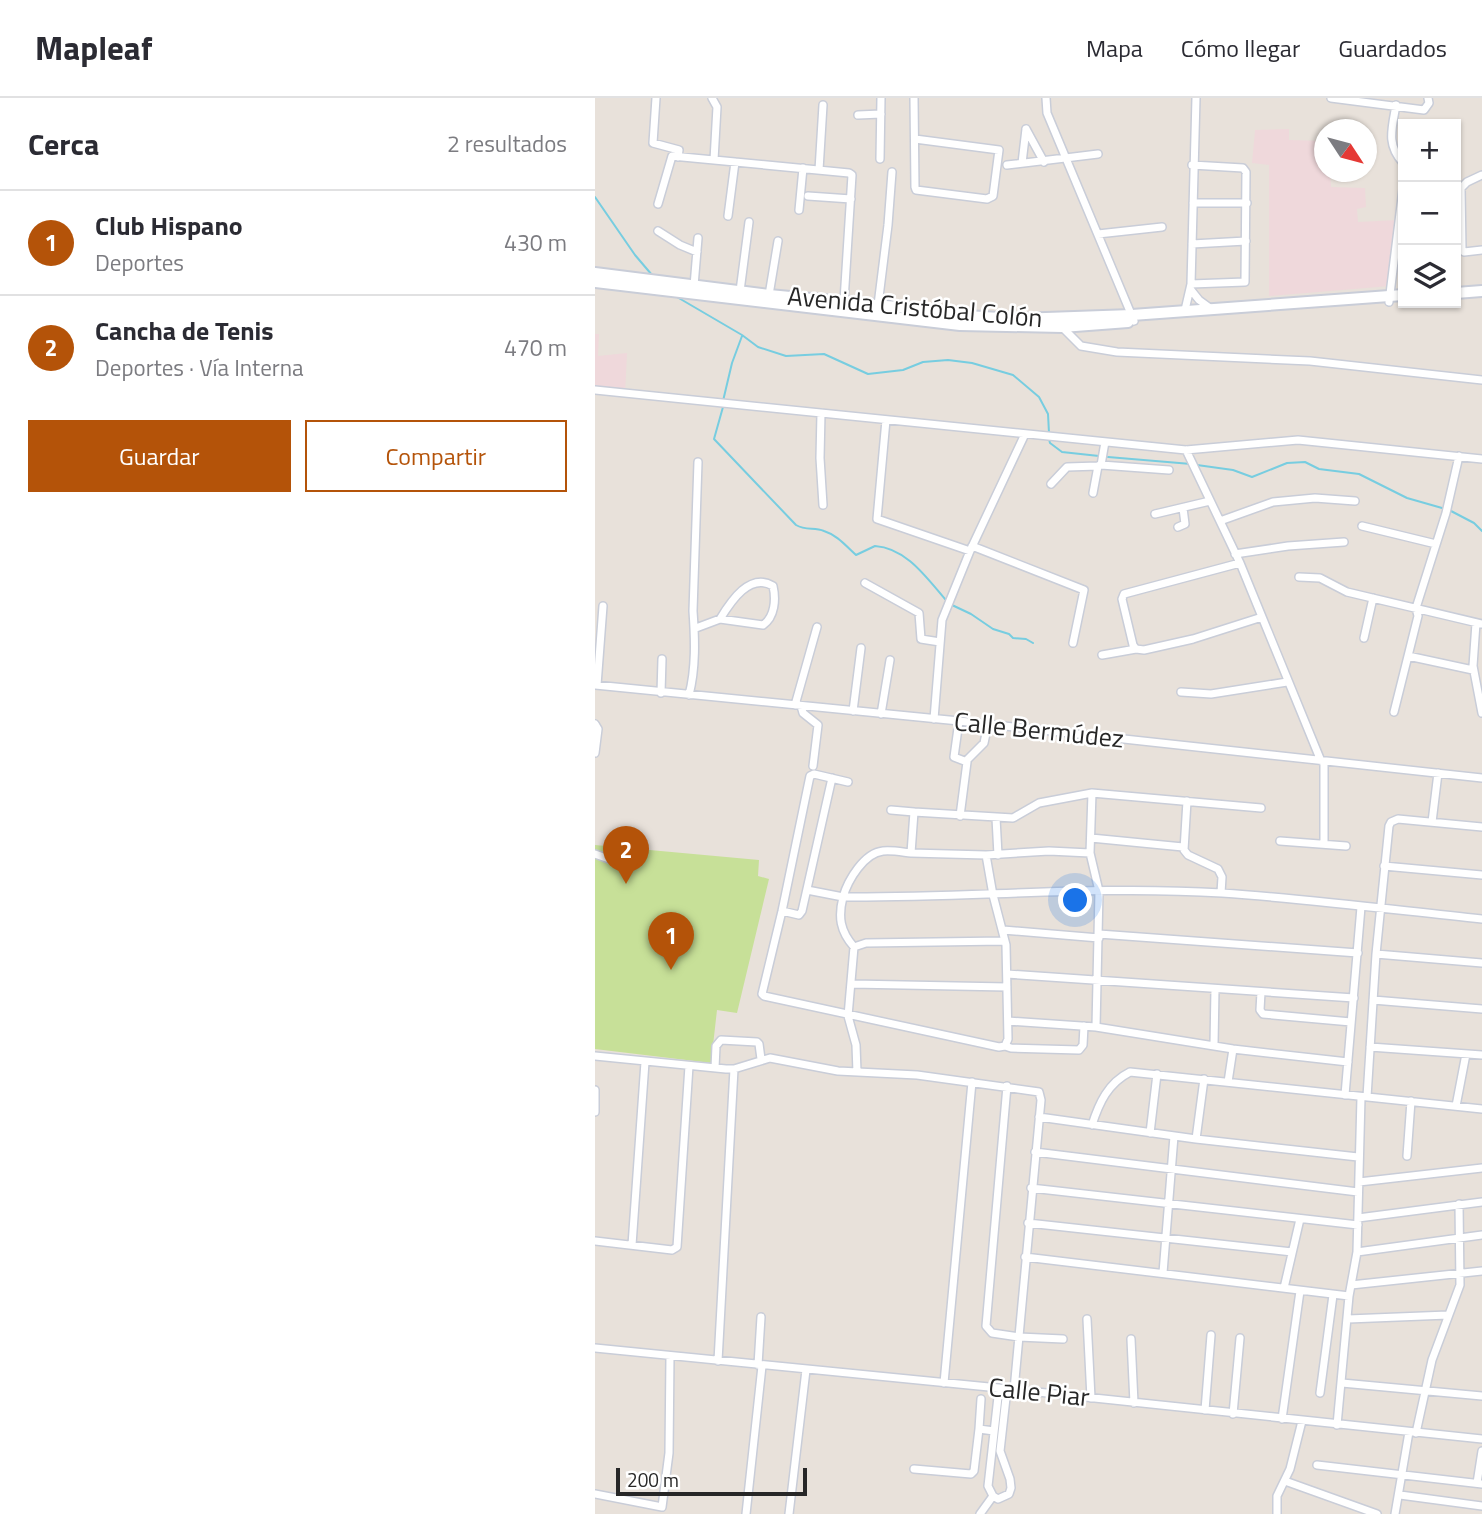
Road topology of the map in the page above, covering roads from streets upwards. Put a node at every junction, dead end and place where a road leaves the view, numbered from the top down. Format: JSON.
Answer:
{"nodes":[{"id":1,"x":656,"y":98,"type":"edge"},
{"id":2,"x":712,"y":98,"type":"edge"},
{"id":3,"x":881,"y":98,"type":"edge"},
{"id":4,"x":915,"y":98,"type":"edge"},
{"id":5,"x":1046,"y":98,"type":"edge"},
{"id":6,"x":1196,"y":98,"type":"edge"},
{"id":7,"x":1331,"y":98,"type":"edge"},
{"id":8,"x":1428,"y":98,"type":"edge"},
{"id":9,"x":823,"y":105,"type":"dead end"},
{"id":10,"x":1397,"y":105,"type":"junction"},
{"id":11,"x":881,"y":114,"type":"junction"},
{"id":12,"x":858,"y":115,"type":"dead end"},
{"id":13,"x":915,"y":139,"type":"junction"},
{"id":14,"x":1098,"y":154,"type":"dead end"},
{"id":15,"x":678,"y":157,"type":"junction"},
{"id":16,"x":1398,"y":157,"type":"edge"},
{"id":17,"x":1065,"y":158,"type":"junction"},
{"id":18,"x":880,"y":159,"type":"dead end"},
{"id":19,"x":714,"y":160,"type":"junction"},
{"id":20,"x":735,"y":162,"type":"junction"},
{"id":21,"x":1044,"y":162,"type":"junction"},
{"id":22,"x":1021,"y":163,"type":"junction"},
{"id":23,"x":1192,"y":165,"type":"junction"},
{"id":24,"x":1007,"y":166,"type":"dead end"},
{"id":25,"x":803,"y":168,"type":"junction"},
{"id":26,"x":819,"y":170,"type":"junction"},
{"id":27,"x":892,"y":172,"type":"dead end"},
{"id":28,"x":1482,"y":175,"type":"edge"},
{"id":29,"x":808,"y":196,"type":"dead end"},
{"id":30,"x":851,"y":199,"type":"junction"},
{"id":31,"x":1192,"y":203,"type":"junction"},
{"id":32,"x":1247,"y":203,"type":"junction"},
{"id":33,"x":657,"y":204,"type":"dead end"},
{"id":34,"x":799,"y":210,"type":"dead end"},
{"id":35,"x":728,"y":216,"type":"dead end"},
{"id":36,"x":749,"y":222,"type":"dead end"},
{"id":37,"x":1162,"y":227,"type":"dead end"},
{"id":38,"x":1398,"y":228,"type":"edge"},
{"id":39,"x":658,"y":231,"type":"dead end"},
{"id":40,"x":1097,"y":234,"type":"junction"},
{"id":41,"x":698,"y":239,"type":"dead end"},
{"id":42,"x":1246,"y":241,"type":"junction"},
{"id":43,"x":778,"y":242,"type":"dead end"},
{"id":44,"x":1192,"y":244,"type":"junction"},
{"id":45,"x":1482,"y":250,"type":"edge"},
{"id":46,"x":697,"y":252,"type":"junction"},
{"id":47,"x":595,"y":273,"type":"edge"},
{"id":48,"x":595,"y":282,"type":"edge"},
{"id":49,"x":631,"y":282,"type":"junction"},
{"id":50,"x":694,"y":286,"type":"junction"},
{"id":51,"x":1191,"y":287,"type":"junction"},
{"id":52,"x":674,"y":288,"type":"junction"},
{"id":53,"x":740,"y":291,"type":"junction"},
{"id":54,"x":1482,"y":291,"type":"edge"},
{"id":55,"x":1461,"y":293,"type":"edge"},
{"id":56,"x":769,"y":295,"type":"junction"},
{"id":57,"x":1398,"y":296,"type":"edge"},
{"id":58,"x":1482,"y":298,"type":"edge"},
{"id":59,"x":1389,"y":299,"type":"junction"},
{"id":60,"x":1461,"y":299,"type":"edge"},
{"id":61,"x":844,"y":301,"type":"junction"},
{"id":62,"x":1398,"y":301,"type":"edge"},
{"id":63,"x":878,"y":305,"type":"junction"},
{"id":64,"x":1211,"y":308,"type":"junction"},
{"id":65,"x":1185,"y":310,"type":"junction"},
{"id":66,"x":1133,"y":318,"type":"junction"},
{"id":67,"x":1062,"y":327,"type":"junction"},
{"id":68,"x":1482,"y":380,"type":"edge"},
{"id":69,"x":595,"y":390,"type":"edge"},
{"id":70,"x":821,"y":413,"type":"junction"},
{"id":71,"x":886,"y":420,"type":"junction"},
{"id":72,"x":1025,"y":434,"type":"junction"},
{"id":73,"x":1105,"y":442,"type":"junction"},
{"id":74,"x":1187,"y":450,"type":"junction"},
{"id":75,"x":1459,"y":456,"type":"junction"},
{"id":76,"x":1482,"y":459,"type":"edge"},
{"id":77,"x":698,"y":462,"type":"dead end"},
{"id":78,"x":1099,"y":465,"type":"junction"},
{"id":79,"x":1169,"y":470,"type":"dead end"},
{"id":80,"x":1051,"y":484,"type":"dead end"},
{"id":81,"x":1093,"y":493,"type":"dead end"},
{"id":82,"x":1355,"y":500,"type":"dead end"},
{"id":83,"x":1210,"y":502,"type":"junction"},
{"id":84,"x":823,"y":505,"type":"dead end"},
{"id":85,"x":1183,"y":508,"type":"junction"},
{"id":86,"x":1156,"y":514,"type":"dead end"},
{"id":87,"x":1220,"y":521,"type":"junction"},
{"id":88,"x":1362,"y":526,"type":"dead end"},
{"id":89,"x":1178,"y":527,"type":"dead end"},
{"id":90,"x":1345,"y":542,"type":"dead end"},
{"id":91,"x":1436,"y":544,"type":"junction"},
{"id":92,"x":971,"y":548,"type":"junction"},
{"id":93,"x":1235,"y":554,"type":"junction"},
{"id":94,"x":1240,"y":563,"type":"junction"},
{"id":95,"x":1299,"y":577,"type":"dead end"},
{"id":96,"x":865,"y":583,"type":"dead end"},
{"id":97,"x":1373,"y":598,"type":"junction"},
{"id":98,"x":603,"y":606,"type":"dead end"},
{"id":99,"x":1416,"y":608,"type":"junction"},
{"id":100,"x":1262,"y":617,"type":"junction"},
{"id":101,"x":720,"y":619,"type":"junction"},
{"id":102,"x":1479,"y":624,"type":"edge"},
{"id":103,"x":695,"y":628,"type":"junction"},
{"id":104,"x":817,"y":628,"type":"dead end"},
{"id":105,"x":941,"y":638,"type":"junction"},
{"id":106,"x":1364,"y":638,"type":"dead end"},
{"id":107,"x":1073,"y":643,"type":"dead end"},
{"id":108,"x":861,"y":648,"type":"dead end"},
{"id":109,"x":1136,"y":649,"type":"junction"},
{"id":110,"x":1102,"y":655,"type":"dead end"},
{"id":111,"x":1408,"y":656,"type":"junction"},
{"id":112,"x":662,"y":659,"type":"dead end"},
{"id":113,"x":890,"y":660,"type":"dead end"},
{"id":114,"x":1473,"y":670,"type":"junction"},
{"id":115,"x":1287,"y":681,"type":"junction"},
{"id":116,"x":596,"y":685,"type":"edge"},
{"id":117,"x":661,"y":692,"type":"junction"},
{"id":118,"x":1181,"y":692,"type":"dead end"},
{"id":119,"x":689,"y":695,"type":"junction"},
{"id":120,"x":798,"y":705,"type":"junction"},
{"id":121,"x":853,"y":712,"type":"junction"},
{"id":122,"x":1394,"y":712,"type":"dead end"},
{"id":123,"x":1482,"y":713,"type":"edge"},
{"id":124,"x":881,"y":714,"type":"junction"},
{"id":125,"x":934,"y":719,"type":"junction"},
{"id":126,"x":959,"y":721,"type":"junction"},
{"id":127,"x":595,"y":724,"type":"edge"},
{"id":128,"x":988,"y":724,"type":"junction"},
{"id":129,"x":595,"y":753,"type":"edge"},
{"id":130,"x":966,"y":761,"type":"junction"},
{"id":131,"x":1322,"y":761,"type":"junction"},
{"id":132,"x":813,"y":766,"type":"dead end"},
{"id":133,"x":1438,"y":773,"type":"junction"},
{"id":134,"x":832,"y":778,"type":"junction"},
{"id":135,"x":1482,"y":778,"type":"edge"},
{"id":136,"x":848,"y":782,"type":"dead end"},
{"id":137,"x":1091,"y":793,"type":"junction"},
{"id":138,"x":1187,"y":801,"type":"junction"},
{"id":139,"x":1261,"y":808,"type":"dead end"},
{"id":140,"x":891,"y":810,"type":"dead end"},
{"id":141,"x":914,"y":812,"type":"junction"},
{"id":142,"x":960,"y":816,"type":"junction"},
{"id":143,"x":996,"y":818,"type":"junction"},
{"id":144,"x":1432,"y":822,"type":"junction"},
{"id":145,"x":1482,"y":827,"type":"edge"},
{"id":146,"x":1091,"y":838,"type":"junction"},
{"id":147,"x":1280,"y":841,"type":"dead end"},
{"id":148,"x":1324,"y":844,"type":"junction"},
{"id":149,"x":1346,"y":846,"type":"dead end"},
{"id":150,"x":1184,"y":847,"type":"junction"},
{"id":151,"x":911,"y":853,"type":"junction"},
{"id":152,"x":1090,"y":853,"type":"junction"},
{"id":153,"x":595,"y":854,"type":"edge"},
{"id":154,"x":986,"y":855,"type":"junction"},
{"id":155,"x":998,"y":855,"type":"junction"},
{"id":156,"x":609,"y":859,"type":"dead end"},
{"id":157,"x":1384,"y":866,"type":"junction"},
{"id":158,"x":1482,"y":875,"type":"edge"},
{"id":159,"x":807,"y":890,"type":"junction"},
{"id":160,"x":1099,"y":891,"type":"junction"},
{"id":161,"x":1221,"y":893,"type":"junction"},
{"id":162,"x":993,"y":895,"type":"junction"},
{"id":163,"x":843,"y":897,"type":"junction"},
{"id":164,"x":1361,"y":907,"type":"junction"},
{"id":165,"x":1381,"y":909,"type":"junction"},
{"id":166,"x":782,"y":911,"type":"junction"},
{"id":167,"x":1482,"y":919,"type":"edge"},
{"id":168,"x":1003,"y":930,"type":"junction"},
{"id":169,"x":1099,"y":936,"type":"junction"},
{"id":170,"x":1004,"y":941,"type":"junction"},
{"id":171,"x":854,"y":947,"type":"junction"},
{"id":172,"x":1358,"y":953,"type":"junction"},
{"id":173,"x":1376,"y":954,"type":"junction"},
{"id":174,"x":1482,"y":963,"type":"edge"},
{"id":175,"x":1007,"y":974,"type":"junction"},
{"id":176,"x":1098,"y":981,"type":"junction"},
{"id":177,"x":852,"y":984,"type":"junction"},
{"id":178,"x":1007,"y":987,"type":"junction"},
{"id":179,"x":1215,"y":989,"type":"junction"},
{"id":180,"x":1261,"y":992,"type":"junction"},
{"id":181,"x":1354,"y":998,"type":"junction"},
{"id":182,"x":1373,"y":1000,"type":"junction"},
{"id":183,"x":1482,"y":1009,"type":"edge"},
{"id":184,"x":848,"y":1016,"type":"junction"},
{"id":185,"x":1008,"y":1021,"type":"junction"},
{"id":186,"x":1351,"y":1022,"type":"junction"},
{"id":187,"x":1084,"y":1026,"type":"junction"},
{"id":188,"x":1096,"y":1027,"type":"junction"},
{"id":189,"x":1214,"y":1045,"type":"junction"},
{"id":190,"x":1005,"y":1046,"type":"junction"},
{"id":191,"x":1370,"y":1046,"type":"junction"},
{"id":192,"x":1233,"y":1049,"type":"junction"},
{"id":193,"x":1466,"y":1054,"type":"junction"},
{"id":194,"x":1482,"y":1055,"type":"edge"},
{"id":195,"x":595,"y":1056,"type":"edge"},
{"id":196,"x":761,"y":1059,"type":"junction"},
{"id":197,"x":645,"y":1062,"type":"junction"},
{"id":198,"x":1348,"y":1062,"type":"junction"},
{"id":199,"x":689,"y":1066,"type":"junction"},
{"id":200,"x":715,"y":1068,"type":"junction"},
{"id":201,"x":734,"y":1069,"type":"junction"},
{"id":202,"x":857,"y":1072,"type":"junction"},
{"id":203,"x":1157,"y":1074,"type":"junction"},
{"id":204,"x":1204,"y":1079,"type":"junction"},
{"id":205,"x":972,"y":1082,"type":"junction"},
{"id":206,"x":1228,"y":1082,"type":"junction"},
{"id":207,"x":1007,"y":1086,"type":"junction"},
{"id":208,"x":595,"y":1090,"type":"edge"},
{"id":209,"x":1345,"y":1095,"type":"junction"},
{"id":210,"x":1364,"y":1097,"type":"junction"},
{"id":211,"x":1411,"y":1101,"type":"junction"},
{"id":212,"x":1456,"y":1106,"type":"junction"},
{"id":213,"x":1482,"y":1109,"type":"edge"},
{"id":214,"x":595,"y":1112,"type":"edge"},
{"id":215,"x":1039,"y":1117,"type":"junction"},
{"id":216,"x":1092,"y":1125,"type":"junction"},
{"id":217,"x":1150,"y":1133,"type":"junction"},
{"id":218,"x":1174,"y":1136,"type":"junction"},
{"id":219,"x":1196,"y":1139,"type":"junction"},
{"id":220,"x":1035,"y":1152,"type":"junction"},
{"id":221,"x":1407,"y":1156,"type":"dead end"},
{"id":222,"x":1358,"y":1157,"type":"junction"},
{"id":223,"x":1482,"y":1168,"type":"edge"},
{"id":224,"x":1171,"y":1169,"type":"junction"},
{"id":225,"x":1359,"y":1182,"type":"junction"},
{"id":226,"x":1031,"y":1188,"type":"junction"},
{"id":227,"x":1359,"y":1192,"type":"junction"},
{"id":228,"x":1482,"y":1202,"type":"edge"},
{"id":229,"x":1169,"y":1203,"type":"junction"},
{"id":230,"x":1459,"y":1204,"type":"junction"},
{"id":231,"x":1300,"y":1219,"type":"junction"},
{"id":232,"x":1358,"y":1222,"type":"junction"},
{"id":233,"x":1028,"y":1223,"type":"junction"},
{"id":234,"x":1482,"y":1235,"type":"edge"},
{"id":235,"x":1166,"y":1238,"type":"junction"},
{"id":236,"x":1460,"y":1238,"type":"junction"},
{"id":237,"x":595,"y":1241,"type":"edge"},
{"id":238,"x":632,"y":1245,"type":"junction"},
{"id":239,"x":1292,"y":1252,"type":"junction"},
{"id":240,"x":1357,"y":1252,"type":"junction"},
{"id":241,"x":1025,"y":1256,"type":"junction"},
{"id":242,"x":1482,"y":1271,"type":"edge"},
{"id":243,"x":1163,"y":1273,"type":"junction"},
{"id":244,"x":1461,"y":1275,"type":"junction"},
{"id":245,"x":1352,"y":1285,"type":"junction"},
{"id":246,"x":1284,"y":1288,"type":"junction"},
{"id":247,"x":1300,"y":1291,"type":"junction"},
{"id":248,"x":1333,"y":1295,"type":"junction"},
{"id":249,"x":1349,"y":1296,"type":"junction"},
{"id":250,"x":1448,"y":1314,"type":"junction"},
{"id":251,"x":761,"y":1317,"type":"dead end"},
{"id":252,"x":1087,"y":1319,"type":"dead end"},
{"id":253,"x":1348,"y":1319,"type":"junction"},
{"id":254,"x":1211,"y":1335,"type":"dead end"},
{"id":255,"x":1019,"y":1337,"type":"junction"},
{"id":256,"x":1240,"y":1338,"type":"dead end"},
{"id":257,"x":1063,"y":1339,"type":"dead end"},
{"id":258,"x":1131,"y":1339,"type":"dead end"},
{"id":259,"x":595,"y":1348,"type":"edge"},
{"id":260,"x":670,"y":1356,"type":"junction"},
{"id":261,"x":718,"y":1361,"type":"junction"},
{"id":262,"x":760,"y":1365,"type":"junction"},
{"id":263,"x":806,"y":1370,"type":"junction"},
{"id":264,"x":944,"y":1383,"type":"junction"},
{"id":265,"x":1342,"y":1383,"type":"junction"},
{"id":266,"x":1007,"y":1389,"type":"junction"},
{"id":267,"x":1425,"y":1391,"type":"junction"},
{"id":268,"x":1320,"y":1393,"type":"dead end"},
{"id":269,"x":1482,"y":1396,"type":"edge"},
{"id":270,"x":1091,"y":1398,"type":"junction"},
{"id":271,"x":981,"y":1399,"type":"dead end"},
{"id":272,"x":1134,"y":1403,"type":"junction"},
{"id":273,"x":1205,"y":1410,"type":"junction"},
{"id":274,"x":1233,"y":1414,"type":"junction"},
{"id":275,"x":1282,"y":1419,"type":"junction"},
{"id":276,"x":1302,"y":1421,"type":"junction"},
{"id":277,"x":1337,"y":1425,"type":"junction"},
{"id":278,"x":979,"y":1429,"type":"junction"},
{"id":279,"x":994,"y":1431,"type":"junction"},
{"id":280,"x":1413,"y":1432,"type":"junction"},
{"id":281,"x":1482,"y":1439,"type":"edge"},
{"id":282,"x":1482,"y":1451,"type":"edge"},
{"id":283,"x":1317,"y":1465,"type":"dead end"},
{"id":284,"x":914,"y":1469,"type":"dead end"},
{"id":285,"x":1402,"y":1475,"type":"junction"},
{"id":286,"x":1285,"y":1481,"type":"junction"},
{"id":287,"x":1480,"y":1483,"type":"edge"},
{"id":288,"x":595,"y":1494,"type":"edge"},
{"id":289,"x":1400,"y":1495,"type":"junction"},
{"id":290,"x":992,"y":1496,"type":"junction"},
{"id":291,"x":1482,"y":1506,"type":"edge"},
{"id":292,"x":661,"y":1511,"type":"edge"},
{"id":293,"x":746,"y":1514,"type":"edge"},
{"id":294,"x":789,"y":1514,"type":"edge"},
{"id":295,"x":981,"y":1514,"type":"edge"},
{"id":296,"x":1277,"y":1514,"type":"edge"},
{"id":297,"x":1377,"y":1514,"type":"edge"},
{"id":298,"x":1395,"y":1514,"type":"edge"}],
"edges":[{"from":1,"to":15,"type":"street"},
{"from":2,"to":19,"type":"street"},
{"from":3,"to":11,"type":"street"},
{"from":4,"to":13,"type":"street"},
{"from":5,"to":17,"type":"street"},
{"from":6,"to":23,"type":"street"},
{"from":7,"to":10,"type":"street"},
{"from":8,"to":10,"type":"street"},
{"from":9,"to":26,"type":"street"},
{"from":10,"to":16,"type":"street"},
{"from":11,"to":12,"type":"street"},
{"from":11,"to":18,"type":"street"},
{"from":13,"to":13,"type":"street"},
{"from":14,"to":17,"type":"street"},
{"from":15,"to":19,"type":"street"},
{"from":15,"to":33,"type":"street"},
{"from":17,"to":21,"type":"street"},
{"from":17,"to":40,"type":"street"},
{"from":19,"to":20,"type":"street"},
{"from":20,"to":25,"type":"street"},
{"from":20,"to":35,"type":"street"},
{"from":21,"to":22,"type":"street"},
{"from":21,"to":22,"type":"street"},
{"from":22,"to":24,"type":"street"},
{"from":23,"to":31,"type":"street"},
{"from":23,"to":32,"type":"street"},
{"from":25,"to":26,"type":"street"},
{"from":25,"to":34,"type":"street"},
{"from":26,"to":30,"type":"street"},
{"from":27,"to":63,"type":"street"},
{"from":28,"to":45,"type":"street"},
{"from":29,"to":30,"type":"street"},
{"from":30,"to":61,"type":"street"},
{"from":31,"to":32,"type":"street"},
{"from":31,"to":44,"type":"street"},
{"from":32,"to":42,"type":"street"},
{"from":36,"to":53,"type":"street"},
{"from":37,"to":40,"type":"street"},
{"from":38,"to":59,"type":"street"},
{"from":39,"to":46,"type":"street"},
{"from":40,"to":66,"type":"street"},
{"from":41,"to":46,"type":"street"},
{"from":42,"to":44,"type":"street"},
{"from":42,"to":51,"type":"street"},
{"from":43,"to":56,"type":"street"},
{"from":44,"to":51,"type":"street"},
{"from":46,"to":50,"type":"street"},
{"from":47,"to":49,"type":"street","name":"Avenida Cristóbal Colón"},
{"from":48,"to":49,"type":"street","name":"Avenida Cristóbal Colón"},
{"from":49,"to":52,"type":"street","name":"Avenida Cristóbal Colón"},
{"from":50,"to":52,"type":"street","name":"Avenida Cristóbal Colón"},
{"from":50,"to":53,"type":"street","name":"Avenida Cristóbal Colón"},
{"from":51,"to":64,"type":"street"},
{"from":51,"to":65,"type":"street"},
{"from":52,"to":67,"type":"street","name":"Avenida Cristóbal Colón"},
{"from":53,"to":56,"type":"street","name":"Avenida Cristóbal Colón"},
{"from":54,"to":55,"type":"street"},
{"from":56,"to":61,"type":"street","name":"Avenida Cristóbal Colón"},
{"from":57,"to":59,"type":"street","name":"Avenida Cristóbal Colón"},
{"from":58,"to":60,"type":"street"},
{"from":59,"to":62,"type":"street","name":"Avenida Cristóbal Colón"},
{"from":59,"to":64,"type":"street","name":"Avenida Cristóbal Colón"},
{"from":59,"to":66,"type":"street","name":"Avenida Cristóbal Colón"},
{"from":61,"to":63,"type":"street","name":"Avenida Cristóbal Colón"},
{"from":63,"to":66,"type":"street","name":"Avenida Cristóbal Colón"},
{"from":64,"to":65,"type":"street","name":"Avenida Cristóbal Colón"},
{"from":65,"to":66,"type":"street","name":"Avenida Cristóbal Colón"},
{"from":66,"to":67,"type":"street","name":"Avenida Cristóbal Colón"},
{"from":67,"to":68,"type":"street"},
{"from":69,"to":70,"type":"street"},
{"from":70,"to":71,"type":"street"},
{"from":70,"to":84,"type":"street"},
{"from":71,"to":72,"type":"street"},
{"from":71,"to":92,"type":"street"},
{"from":72,"to":73,"type":"street"},
{"from":72,"to":92,"type":"street"},
{"from":73,"to":74,"type":"street"},
{"from":73,"to":78,"type":"street"},
{"from":74,"to":75,"type":"street"},
{"from":74,"to":83,"type":"street"},
{"from":75,"to":76,"type":"street"},
{"from":75,"to":91,"type":"street"},
{"from":77,"to":103,"type":"street"},
{"from":78,"to":79,"type":"street"},
{"from":78,"to":80,"type":"street"},
{"from":78,"to":81,"type":"street"},
{"from":82,"to":87,"type":"street"},
{"from":83,"to":85,"type":"street"},
{"from":83,"to":87,"type":"street"},
{"from":85,"to":86,"type":"street"},
{"from":85,"to":89,"type":"street"},
{"from":87,"to":93,"type":"street"},
{"from":88,"to":91,"type":"street"},
{"from":90,"to":93,"type":"street"},
{"from":91,"to":99,"type":"street"},
{"from":92,"to":105,"type":"street"},
{"from":92,"to":107,"type":"street"},
{"from":93,"to":94,"type":"street"},
{"from":94,"to":100,"type":"street"},
{"from":94,"to":109,"type":"street"},
{"from":95,"to":97,"type":"street"},
{"from":96,"to":105,"type":"street"},
{"from":97,"to":99,"type":"street"},
{"from":97,"to":106,"type":"street"},
{"from":98,"to":116,"type":"street"},
{"from":99,"to":102,"type":"street"},
{"from":99,"to":111,"type":"street"},
{"from":100,"to":109,"type":"street"},
{"from":100,"to":115,"type":"street"},
{"from":101,"to":101,"type":"street"},
{"from":101,"to":103,"type":"street"},
{"from":102,"to":114,"type":"street"},
{"from":103,"to":119,"type":"street"},
{"from":104,"to":120,"type":"street"},
{"from":105,"to":125,"type":"street"},
{"from":108,"to":121,"type":"street"},
{"from":109,"to":110,"type":"street"},
{"from":111,"to":114,"type":"street"},
{"from":111,"to":122,"type":"street"},
{"from":112,"to":117,"type":"street"},
{"from":113,"to":124,"type":"street"},
{"from":114,"to":123,"type":"street"},
{"from":115,"to":118,"type":"street"},
{"from":115,"to":131,"type":"street"},
{"from":116,"to":117,"type":"street","name":"Calle Bermúdez"},
{"from":117,"to":119,"type":"street","name":"Calle Bermúdez"},
{"from":119,"to":120,"type":"street","name":"Calle Bermúdez"},
{"from":120,"to":121,"type":"street","name":"Calle Bermúdez"},
{"from":120,"to":132,"type":"street"},
{"from":121,"to":124,"type":"street","name":"Calle Bermúdez"},
{"from":124,"to":125,"type":"street","name":"Calle Bermúdez"},
{"from":125,"to":126,"type":"street","name":"Calle Bermúdez"},
{"from":126,"to":128,"type":"street","name":"Calle Bermúdez"},
{"from":126,"to":130,"type":"street"},
{"from":127,"to":129,"type":"street"},
{"from":128,"to":130,"type":"street"},
{"from":128,"to":131,"type":"street","name":"Calle Bermúdez"},
{"from":130,"to":142,"type":"street"},
{"from":131,"to":133,"type":"street","name":"Calle Bermúdez"},
{"from":131,"to":148,"type":"street"},
{"from":133,"to":135,"type":"street","name":"Calle Bermúdez"},
{"from":133,"to":144,"type":"street"},
{"from":134,"to":136,"type":"street"},
{"from":134,"to":159,"type":"street"},
{"from":134,"to":166,"type":"street"},
{"from":137,"to":138,"type":"street"},
{"from":137,"to":143,"type":"street"},
{"from":137,"to":146,"type":"street"},
{"from":138,"to":139,"type":"street"},
{"from":138,"to":150,"type":"street"},
{"from":140,"to":141,"type":"street"},
{"from":141,"to":142,"type":"street"},
{"from":141,"to":151,"type":"street"},
{"from":142,"to":143,"type":"street"},
{"from":143,"to":155,"type":"street"},
{"from":144,"to":145,"type":"street"},
{"from":144,"to":157,"type":"street"},
{"from":146,"to":150,"type":"street"},
{"from":146,"to":152,"type":"street"},
{"from":147,"to":148,"type":"street"},
{"from":148,"to":149,"type":"street"},
{"from":150,"to":161,"type":"street"},
{"from":151,"to":154,"type":"street"},
{"from":151,"to":163,"type":"street"},
{"from":152,"to":155,"type":"street"},
{"from":152,"to":160,"type":"street"},
{"from":153,"to":156,"type":"street"},
{"from":154,"to":155,"type":"street"},
{"from":154,"to":162,"type":"street"},
{"from":157,"to":158,"type":"street"},
{"from":157,"to":165,"type":"street"},
{"from":159,"to":163,"type":"street"},
{"from":159,"to":166,"type":"street"},
{"from":160,"to":161,"type":"street"},
{"from":160,"to":162,"type":"street"},
{"from":160,"to":169,"type":"street"},
{"from":161,"to":164,"type":"street"},
{"from":162,"to":163,"type":"street"},
{"from":162,"to":168,"type":"street"},
{"from":163,"to":171,"type":"street"},
{"from":164,"to":165,"type":"street"},
{"from":164,"to":172,"type":"street"},
{"from":165,"to":167,"type":"street"},
{"from":165,"to":173,"type":"street"},
{"from":166,"to":184,"type":"street"},
{"from":168,"to":169,"type":"street"},
{"from":168,"to":170,"type":"street"},
{"from":169,"to":172,"type":"street"},
{"from":169,"to":176,"type":"street"},
{"from":170,"to":171,"type":"street"},
{"from":170,"to":175,"type":"street"},
{"from":171,"to":177,"type":"street"},
{"from":172,"to":181,"type":"street"},
{"from":173,"to":174,"type":"street"},
{"from":173,"to":182,"type":"street"},
{"from":175,"to":176,"type":"street"},
{"from":175,"to":178,"type":"street"},
{"from":176,"to":179,"type":"street"},
{"from":176,"to":188,"type":"street"},
{"from":177,"to":178,"type":"street"},
{"from":177,"to":184,"type":"street"},
{"from":178,"to":185,"type":"street"},
{"from":179,"to":180,"type":"street"},
{"from":179,"to":189,"type":"street"},
{"from":180,"to":181,"type":"street"},
{"from":180,"to":186,"type":"street"},
{"from":181,"to":186,"type":"street"},
{"from":182,"to":183,"type":"street"},
{"from":182,"to":191,"type":"street"},
{"from":184,"to":190,"type":"street"},
{"from":184,"to":202,"type":"street"},
{"from":185,"to":187,"type":"street"},
{"from":185,"to":190,"type":"street"},
{"from":186,"to":198,"type":"street"},
{"from":187,"to":188,"type":"street"},
{"from":187,"to":190,"type":"street"},
{"from":188,"to":189,"type":"street"},
{"from":189,"to":192,"type":"street"},
{"from":191,"to":193,"type":"street"},
{"from":191,"to":210,"type":"street"},
{"from":192,"to":198,"type":"street"},
{"from":192,"to":206,"type":"street"},
{"from":193,"to":194,"type":"street"},
{"from":193,"to":212,"type":"street"},
{"from":195,"to":197,"type":"street"},
{"from":196,"to":200,"type":"street"},
{"from":196,"to":201,"type":"street"},
{"from":196,"to":202,"type":"street"},
{"from":197,"to":199,"type":"street"},
{"from":197,"to":238,"type":"street"},
{"from":198,"to":209,"type":"street"},
{"from":199,"to":200,"type":"street"},
{"from":199,"to":238,"type":"street"},
{"from":200,"to":201,"type":"street"},
{"from":201,"to":261,"type":"street"},
{"from":202,"to":205,"type":"street"},
{"from":203,"to":204,"type":"street"},
{"from":203,"to":216,"type":"street"},
{"from":203,"to":217,"type":"street"},
{"from":204,"to":206,"type":"street"},
{"from":204,"to":219,"type":"street"},
{"from":205,"to":207,"type":"street"},
{"from":205,"to":264,"type":"street"},
{"from":206,"to":209,"type":"street"},
{"from":207,"to":215,"type":"street"},
{"from":207,"to":255,"type":"street"},
{"from":208,"to":214,"type":"street"},
{"from":209,"to":210,"type":"street"},
{"from":210,"to":211,"type":"street"},
{"from":210,"to":222,"type":"street"},
{"from":211,"to":212,"type":"street"},
{"from":211,"to":221,"type":"street"},
{"from":212,"to":213,"type":"street"},
{"from":215,"to":216,"type":"street"},
{"from":215,"to":220,"type":"street"},
{"from":216,"to":217,"type":"street"},
{"from":217,"to":218,"type":"street"},
{"from":218,"to":219,"type":"street"},
{"from":218,"to":224,"type":"street"},
{"from":219,"to":222,"type":"street"},
{"from":220,"to":224,"type":"street"},
{"from":220,"to":226,"type":"street"},
{"from":222,"to":225,"type":"street"},
{"from":223,"to":225,"type":"street"},
{"from":224,"to":227,"type":"street"},
{"from":224,"to":229,"type":"street"},
{"from":225,"to":227,"type":"street"},
{"from":226,"to":229,"type":"street"},
{"from":226,"to":233,"type":"street"},
{"from":227,"to":232,"type":"street"},
{"from":228,"to":230,"type":"street"},
{"from":229,"to":231,"type":"street"},
{"from":229,"to":235,"type":"street"},
{"from":230,"to":232,"type":"street"},
{"from":230,"to":236,"type":"street"},
{"from":231,"to":232,"type":"street"},
{"from":231,"to":239,"type":"street"},
{"from":232,"to":240,"type":"street"},
{"from":233,"to":235,"type":"street"},
{"from":233,"to":241,"type":"street"},
{"from":234,"to":236,"type":"street"},
{"from":235,"to":239,"type":"street"},
{"from":235,"to":243,"type":"street"},
{"from":236,"to":240,"type":"street"},
{"from":236,"to":244,"type":"street"},
{"from":237,"to":238,"type":"street"},
{"from":239,"to":246,"type":"street"},
{"from":240,"to":245,"type":"street"},
{"from":241,"to":243,"type":"street"},
{"from":241,"to":255,"type":"street"},
{"from":242,"to":244,"type":"street"},
{"from":243,"to":246,"type":"street"},
{"from":244,"to":245,"type":"street"},
{"from":244,"to":250,"type":"street"},
{"from":245,"to":249,"type":"street"},
{"from":246,"to":247,"type":"street"},
{"from":247,"to":248,"type":"street"},
{"from":247,"to":275,"type":"street"},
{"from":248,"to":249,"type":"street"},
{"from":248,"to":268,"type":"street"},
{"from":249,"to":253,"type":"street"},
{"from":250,"to":253,"type":"street"},
{"from":250,"to":267,"type":"street"},
{"from":251,"to":262,"type":"street"},
{"from":252,"to":270,"type":"street"},
{"from":253,"to":265,"type":"street"},
{"from":254,"to":273,"type":"street"},
{"from":255,"to":257,"type":"street"},
{"from":255,"to":266,"type":"street"},
{"from":256,"to":274,"type":"street"},
{"from":258,"to":272,"type":"street"},
{"from":259,"to":260,"type":"street","name":"Calle Piar"},
{"from":260,"to":261,"type":"street","name":"Calle Piar"},
{"from":260,"to":292,"type":"street"},
{"from":261,"to":262,"type":"street","name":"Calle Piar"},
{"from":262,"to":263,"type":"street","name":"Calle Piar"},
{"from":262,"to":293,"type":"street"},
{"from":263,"to":264,"type":"street","name":"Calle Piar"},
{"from":263,"to":294,"type":"street"},
{"from":264,"to":266,"type":"street","name":"Calle Piar"},
{"from":265,"to":267,"type":"street"},
{"from":265,"to":277,"type":"street"},
{"from":266,"to":270,"type":"street","name":"Calle Piar"},
{"from":266,"to":279,"type":"street"},
{"from":266,"to":290,"type":"street"},
{"from":267,"to":269,"type":"street"},
{"from":267,"to":280,"type":"street"},
{"from":270,"to":272,"type":"street","name":"Calle Piar"},
{"from":271,"to":278,"type":"street"},
{"from":272,"to":273,"type":"street","name":"Calle Piar"},
{"from":273,"to":274,"type":"street","name":"Calle Piar"},
{"from":274,"to":275,"type":"street","name":"Calle Piar"},
{"from":275,"to":276,"type":"street","name":"Calle Piar"},
{"from":276,"to":277,"type":"street","name":"Calle Piar"},
{"from":276,"to":286,"type":"street"},
{"from":277,"to":280,"type":"street","name":"Calle Piar"},
{"from":278,"to":279,"type":"street"},
{"from":278,"to":284,"type":"street"},
{"from":279,"to":290,"type":"street"},
{"from":280,"to":281,"type":"street","name":"Calle Piar"},
{"from":280,"to":285,"type":"street"},
{"from":282,"to":287,"type":"street"},
{"from":283,"to":285,"type":"street"},
{"from":285,"to":287,"type":"street"},
{"from":285,"to":289,"type":"street"},
{"from":286,"to":296,"type":"street"},
{"from":286,"to":297,"type":"street"},
{"from":288,"to":292,"type":"street"},
{"from":289,"to":291,"type":"street"},
{"from":289,"to":298,"type":"street"},
{"from":290,"to":295,"type":"street"}]}
